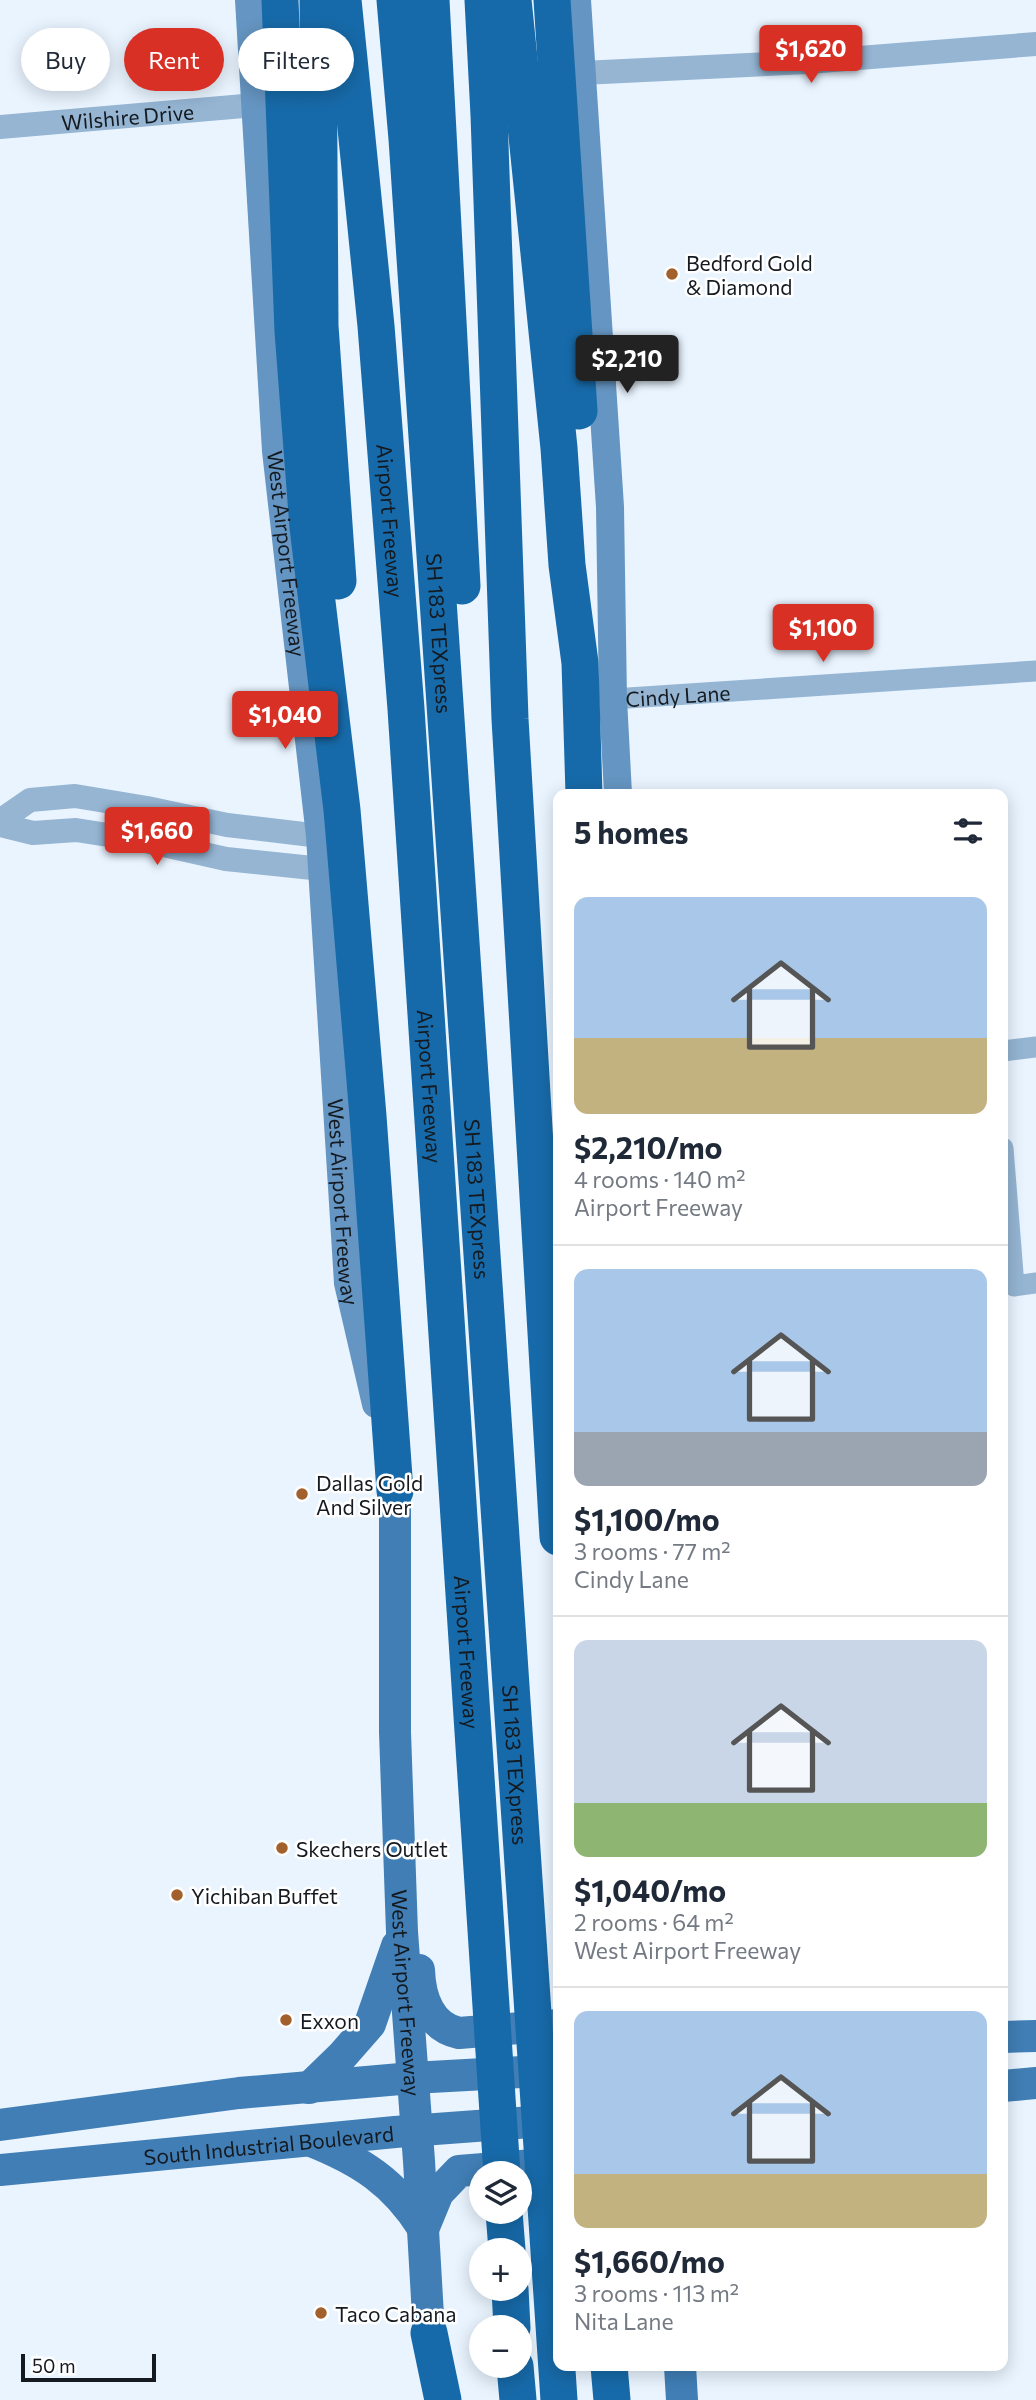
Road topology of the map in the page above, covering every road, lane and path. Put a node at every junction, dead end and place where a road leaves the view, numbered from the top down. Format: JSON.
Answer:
{"nodes":[{"id":1,"x":249,"y":0,"type":"edge"},
{"id":2,"x":280,"y":0,"type":"edge"},
{"id":3,"x":318,"y":0,"type":"edge"},
{"id":4,"x":344,"y":0,"type":"edge"},
{"id":5,"x":395,"y":0,"type":"edge"},
{"id":6,"x":431,"y":0,"type":"edge"},
{"id":7,"x":450,"y":0,"type":"edge"},
{"id":8,"x":483,"y":0,"type":"edge"},
{"id":9,"x":513,"y":0,"type":"edge"},
{"id":10,"x":552,"y":0,"type":"edge"},
{"id":11,"x":577,"y":0,"type":"edge"},
{"id":12,"x":1036,"y":44,"type":"edge"},
{"id":13,"x":582,"y":73,"type":"junction"},
{"id":14,"x":256,"y":105,"type":"junction"},
{"id":15,"x":0,"y":127,"type":"edge"},
{"id":16,"x":580,"y":663,"type":"junction"},
{"id":17,"x":1036,"y":671,"type":"edge"},
{"id":18,"x":613,"y":699,"type":"junction"},
{"id":19,"x":510,"y":719,"type":"junction"},
{"id":20,"x":584,"y":789,"type":"edge"},
{"id":21,"x":618,"y":789,"type":"edge"},
{"id":22,"x":0,"y":823,"type":"edge"},
{"id":23,"x":320,"y":835,"type":"junction"},
{"id":24,"x":322,"y":869,"type":"junction"},
{"id":25,"x":1036,"y":1046,"type":"edge"},
{"id":26,"x":1008,"y":1050,"type":"edge"},
{"id":27,"x":368,"y":1116,"type":"junction"},
{"id":28,"x":1008,"y":1211,"type":"edge"},
{"id":29,"x":1036,"y":1283,"type":"edge"},
{"id":30,"x":553,"y":1452,"type":"edge"},
{"id":31,"x":396,"y":1491,"type":"junction"},
{"id":32,"x":402,"y":1919,"type":"junction"},
{"id":33,"x":547,"y":2008,"type":"edge"},
{"id":34,"x":1036,"y":2036,"type":"edge"},
{"id":35,"x":1008,"y":2038,"type":"edge"},
{"id":36,"x":546,"y":2071,"type":"edge"},
{"id":37,"x":412,"y":2078,"type":"junction"},
{"id":38,"x":1036,"y":2083,"type":"edge"},
{"id":39,"x":1008,"y":2086,"type":"edge"},
{"id":40,"x":309,"y":2088,"type":"junction"},
{"id":41,"x":551,"y":2116,"type":"edge"},
{"id":42,"x":0,"y":2125,"type":"edge"},
{"id":43,"x":416,"y":2130,"type":"junction"},
{"id":44,"x":309,"y":2140,"type":"junction"},
{"id":45,"x":501,"y":2161,"type":"edge"},
{"id":46,"x":553,"y":2163,"type":"edge"},
{"id":47,"x":0,"y":2170,"type":"edge"},
{"id":48,"x":423,"y":2228,"type":"junction"},
{"id":49,"x":553,"y":2301,"type":"edge"},
{"id":50,"x":429,"y":2333,"type":"junction"},
{"id":51,"x":557,"y":2371,"type":"edge"},
{"id":52,"x":577,"y":2371,"type":"edge"},
{"id":53,"x":609,"y":2371,"type":"edge"},
{"id":54,"x":516,"y":2378,"type":"edge"},
{"id":55,"x":433,"y":2400,"type":"edge"},
{"id":56,"x":443,"y":2400,"type":"edge"},
{"id":57,"x":518,"y":2400,"type":"edge"},
{"id":58,"x":559,"y":2400,"type":"edge"},
{"id":59,"x":580,"y":2400,"type":"edge"},
{"id":60,"x":612,"y":2400,"type":"edge"}],
"edges":[{"from":1,"to":14,"type":"main road","name":"West Airport Freeway"},
{"from":2,"to":27,"type":"highway"},
{"from":3,"to":27,"type":"highway"},
{"from":4,"to":45,"type":"highway","name":"Airport Freeway"},
{"from":5,"to":33,"type":"highway","name":"SH 183 TEXpress"},
{"from":6,"to":33,"type":"highway","name":"SH 183 TEXpress"},
{"from":7,"to":19,"type":"highway"},
{"from":8,"to":19,"type":"highway"},
{"from":9,"to":16,"type":"highway"},
{"from":10,"to":16,"type":"highway"},
{"from":11,"to":13,"type":"main road"},
{"from":12,"to":13,"type":"street"},
{"from":13,"to":18,"type":"main road"},
{"from":14,"to":15,"type":"street","name":"Wilshire Drive"},
{"from":14,"to":23,"type":"main road","name":"West Airport Freeway"},
{"from":16,"to":20,"type":"highway"},
{"from":17,"to":18,"type":"street","name":"Cindy Lane"},
{"from":18,"to":21,"type":"main road"},
{"from":19,"to":30,"type":"highway"},
{"from":22,"to":23,"type":"street"},
{"from":22,"to":24,"type":"street"},
{"from":23,"to":24,"type":"main road","name":"West Airport Freeway"},
{"from":24,"to":31,"type":"main road","name":"West Airport Freeway"},
{"from":25,"to":26,"type":"street"},
{"from":27,"to":31,"type":"highway"},
{"from":28,"to":29,"type":"street"},
{"from":31,"to":32,"type":"main road","name":"West Airport Freeway"},
{"from":32,"to":33,"type":"main road"},
{"from":32,"to":37,"type":"main road","name":"West Airport Freeway"},
{"from":32,"to":40,"type":"main road"},
{"from":33,"to":41,"type":"highway","name":"SH 183 TEXpress"},
{"from":33,"to":49,"type":"highway","name":"SH 183 TEXpress"},
{"from":34,"to":35,"type":"main road"},
{"from":36,"to":37,"type":"main road"},
{"from":37,"to":40,"type":"main road"},
{"from":37,"to":43,"type":"main road","name":"West Airport Freeway"},
{"from":38,"to":39,"type":"main road"},
{"from":40,"to":42,"type":"main road"},
{"from":41,"to":43,"type":"main road","name":"South Industrial Boulevard"},
{"from":43,"to":44,"type":"main road","name":"South Industrial Boulevard"},
{"from":43,"to":48,"type":"main road","name":"West Airport Freeway"},
{"from":44,"to":47,"type":"main road","name":"South Industrial Boulevard"},
{"from":44,"to":48,"type":"main road"},
{"from":46,"to":48,"type":"main road"},
{"from":48,"to":50,"type":"main road","name":"West Airport Freeway"},
{"from":50,"to":55,"type":"main road","name":"West Airport Freeway"},
{"from":50,"to":56,"type":"highway"},
{"from":51,"to":58,"type":"highway","name":"SH 183 TEXpress"},
{"from":52,"to":59,"type":"highway"},
{"from":53,"to":60,"type":"highway"},
{"from":54,"to":57,"type":"highway"}]}
